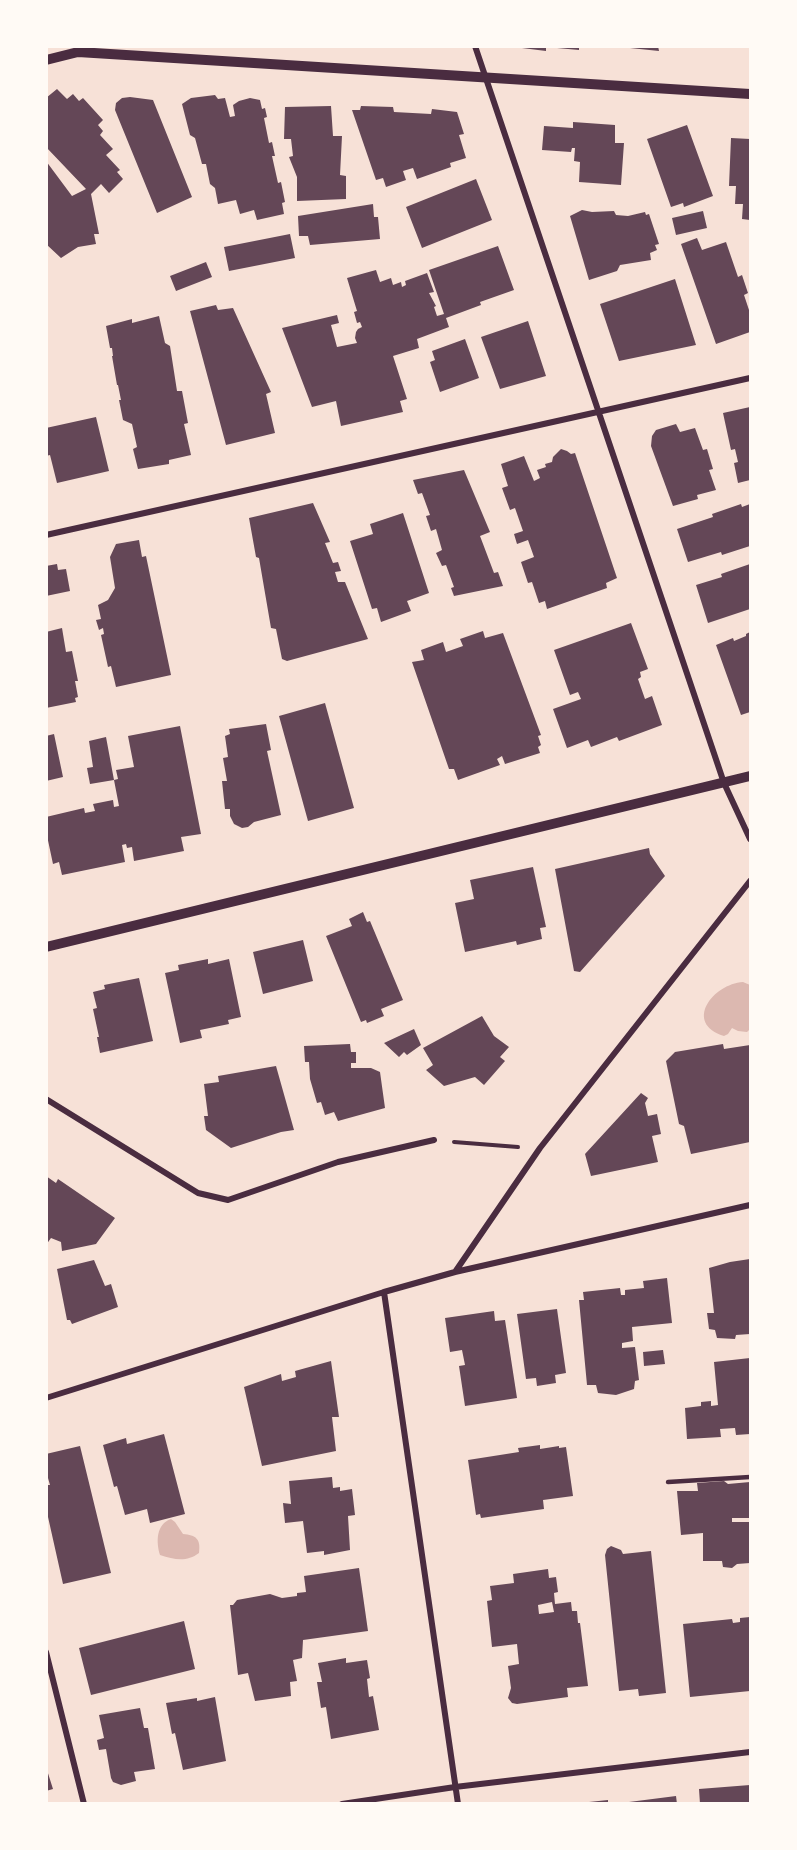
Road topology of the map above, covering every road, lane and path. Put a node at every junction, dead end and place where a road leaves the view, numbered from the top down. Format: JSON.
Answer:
{"nodes":[{"id":1,"x":476,"y":46,"type":"edge"},
{"id":2,"x":76,"y":49,"type":"edge"},
{"id":3,"x":46,"y":60,"type":"edge"},
{"id":4,"x":484,"y":76,"type":"junction"},
{"id":5,"x":750,"y":94,"type":"edge"},
{"id":6,"x":750,"y":378,"type":"edge"},
{"id":7,"x":598,"y":412,"type":"junction"},
{"id":8,"x":46,"y":536,"type":"edge"},
{"id":9,"x":750,"y":776,"type":"edge"},
{"id":10,"x":724,"y":783,"type":"junction"},
{"id":11,"x":750,"y":839,"type":"edge"},
{"id":12,"x":750,"y":881,"type":"edge"},
{"id":13,"x":46,"y":947,"type":"edge"},
{"id":14,"x":46,"y":1099,"type":"edge"},
{"id":15,"x":434,"y":1140,"type":"joint"},
{"id":16,"x":540,"y":1148,"type":"junction"},
{"id":17,"x":750,"y":1205,"type":"edge"},
{"id":18,"x":455,"y":1272,"type":"junction"},
{"id":19,"x":384,"y":1292,"type":"junction"},
{"id":20,"x":46,"y":1398,"type":"edge"},
{"id":21,"x":750,"y":1477,"type":"edge"},
{"id":22,"x":668,"y":1482,"type":"dead end"},
{"id":23,"x":46,"y":1652,"type":"edge"},
{"id":24,"x":750,"y":1752,"type":"edge"},
{"id":25,"x":455,"y":1787,"type":"junction"},
{"id":26,"x":84,"y":1803,"type":"edge"},
{"id":27,"x":342,"y":1803,"type":"edge"},
{"id":28,"x":458,"y":1803,"type":"edge"}],
"edges":[{"from":1,"to":4,"type":"street"},
{"from":2,"to":3,"type":"street"},
{"from":2,"to":4,"type":"street"},
{"from":4,"to":5,"type":"street"},
{"from":4,"to":7,"type":"street"},
{"from":6,"to":7,"type":"street"},
{"from":7,"to":8,"type":"street"},
{"from":7,"to":10,"type":"street"},
{"from":9,"to":10,"type":"street"},
{"from":10,"to":11,"type":"street"},
{"from":10,"to":13,"type":"street"},
{"from":12,"to":16,"type":"street"},
{"from":14,"to":15,"type":"street"},
{"from":15,"to":16,"type":"path"},
{"from":16,"to":18,"type":"street"},
{"from":17,"to":18,"type":"street"},
{"from":18,"to":19,"type":"street"},
{"from":19,"to":20,"type":"street"},
{"from":19,"to":25,"type":"street"},
{"from":21,"to":22,"type":"lane"},
{"from":23,"to":26,"type":"street"},
{"from":24,"to":25,"type":"street"},
{"from":25,"to":27,"type":"street"},
{"from":25,"to":28,"type":"street"}]}
